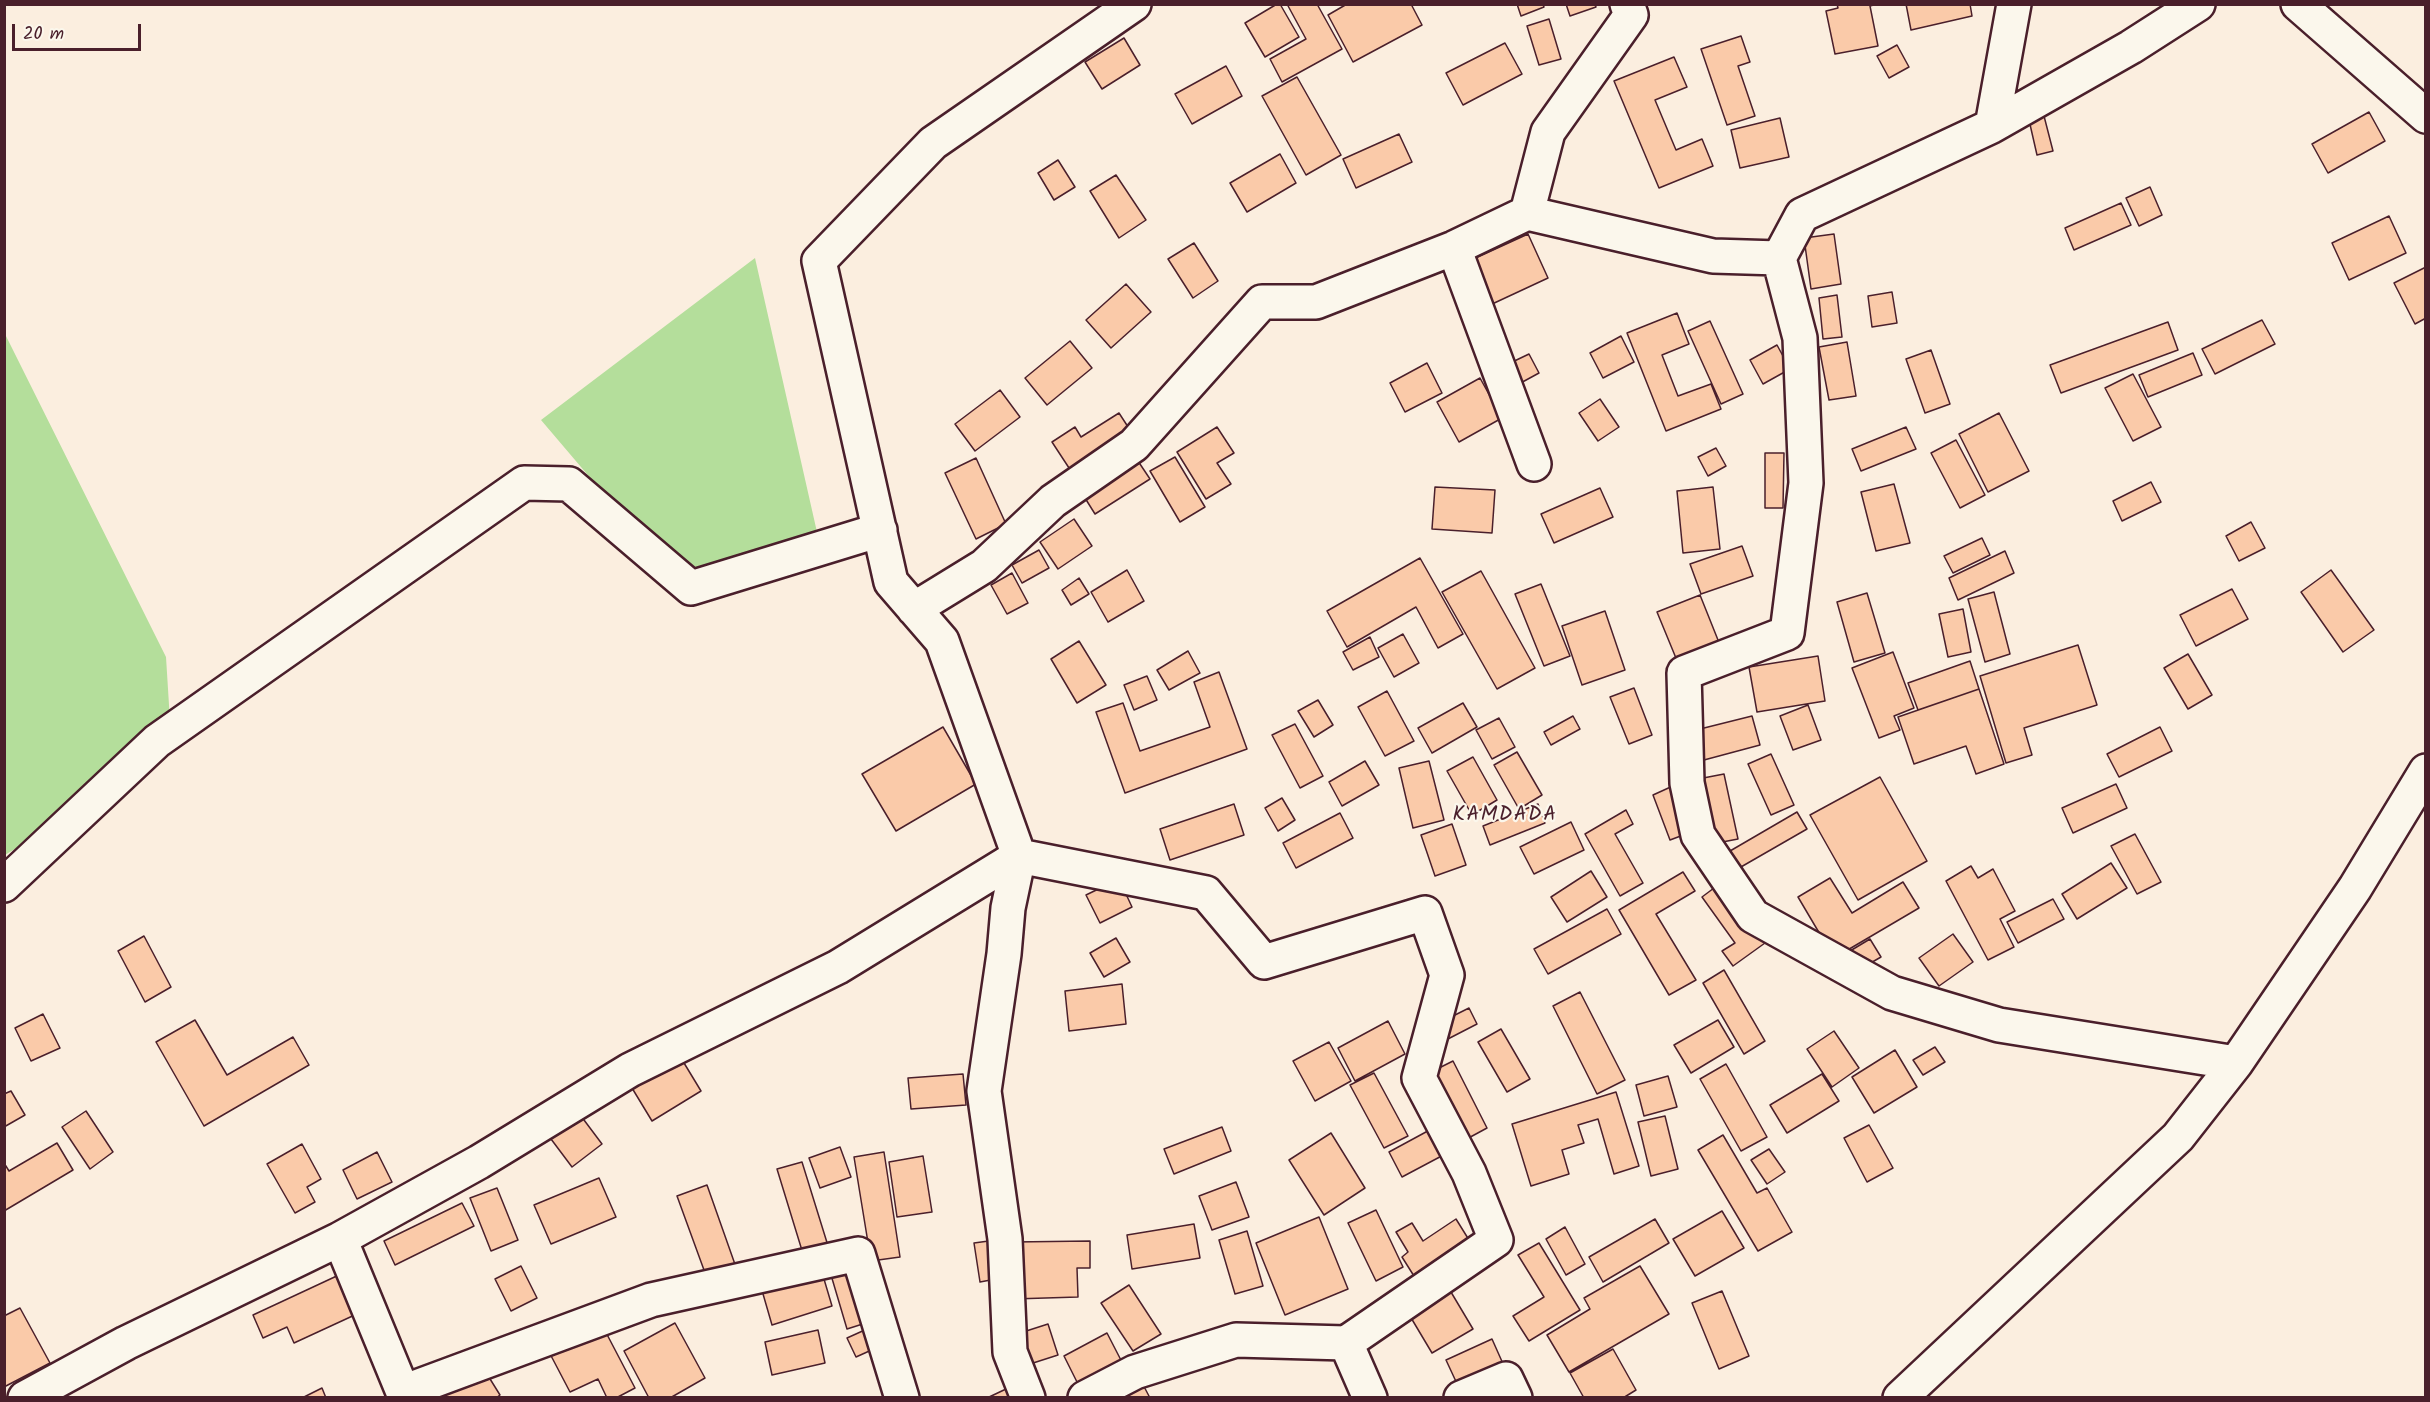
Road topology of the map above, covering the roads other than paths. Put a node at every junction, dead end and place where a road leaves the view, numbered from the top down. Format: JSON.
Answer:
{"nodes":[{"id":1,"x":1134,"y":4,"type":"edge"},
{"id":2,"x":1627,"y":4,"type":"edge"},
{"id":3,"x":2014,"y":4,"type":"edge"},
{"id":4,"x":2198,"y":4,"type":"edge"},
{"id":5,"x":2298,"y":4,"type":"edge"},
{"id":6,"x":2426,"y":116,"type":"edge"},
{"id":7,"x":1992,"y":126,"type":"junction"},
{"id":8,"x":1527,"y":213,"type":"junction"},
{"id":9,"x":1454,"y":248,"type":"junction"},
{"id":10,"x":1779,"y":258,"type":"junction"},
{"id":11,"x":1534,"y":464,"type":"dead end"},
{"id":12,"x":880,"y":530,"type":"junction"},
{"id":13,"x":914,"y":609,"type":"junction"},
{"id":14,"x":2426,"y":771,"type":"edge"},
{"id":15,"x":1019,"y":856,"type":"junction"},
{"id":16,"x":4,"y":885,"type":"edge"},
{"id":17,"x":2236,"y":1062,"type":"junction"},
{"id":18,"x":340,"y":1239,"type":"junction"},
{"id":19,"x":1346,"y":1342,"type":"junction"},
{"id":20,"x":398,"y":1395,"type":"edge"},
{"id":21,"x":25,"y":1398,"type":"edge"},
{"id":22,"x":902,"y":1398,"type":"edge"},
{"id":23,"x":1028,"y":1398,"type":"edge"},
{"id":24,"x":1085,"y":1398,"type":"edge"},
{"id":25,"x":1370,"y":1398,"type":"edge"},
{"id":26,"x":1461,"y":1398,"type":"edge"},
{"id":27,"x":1515,"y":1398,"type":"edge"},
{"id":28,"x":1900,"y":1398,"type":"edge"}],
"edges":[{"from":1,"to":12,"type":"street"},
{"from":2,"to":8,"type":"street"},
{"from":3,"to":7,"type":"street"},
{"from":4,"to":7,"type":"street"},
{"from":5,"to":6,"type":"street"},
{"from":7,"to":10,"type":"street"},
{"from":8,"to":9,"type":"street"},
{"from":8,"to":10,"type":"street"},
{"from":9,"to":11,"type":"street"},
{"from":9,"to":13,"type":"street"},
{"from":10,"to":17,"type":"street"},
{"from":12,"to":13,"type":"street"},
{"from":12,"to":16,"type":"street"},
{"from":13,"to":15,"type":"street"},
{"from":14,"to":17,"type":"street"},
{"from":15,"to":18,"type":"street"},
{"from":15,"to":19,"type":"street"},
{"from":15,"to":23,"type":"street"},
{"from":17,"to":28,"type":"street"},
{"from":18,"to":20,"type":"street"},
{"from":18,"to":21,"type":"street"},
{"from":19,"to":24,"type":"street"},
{"from":19,"to":25,"type":"street"},
{"from":20,"to":22,"type":"street"},
{"from":26,"to":27,"type":"street"}]}
